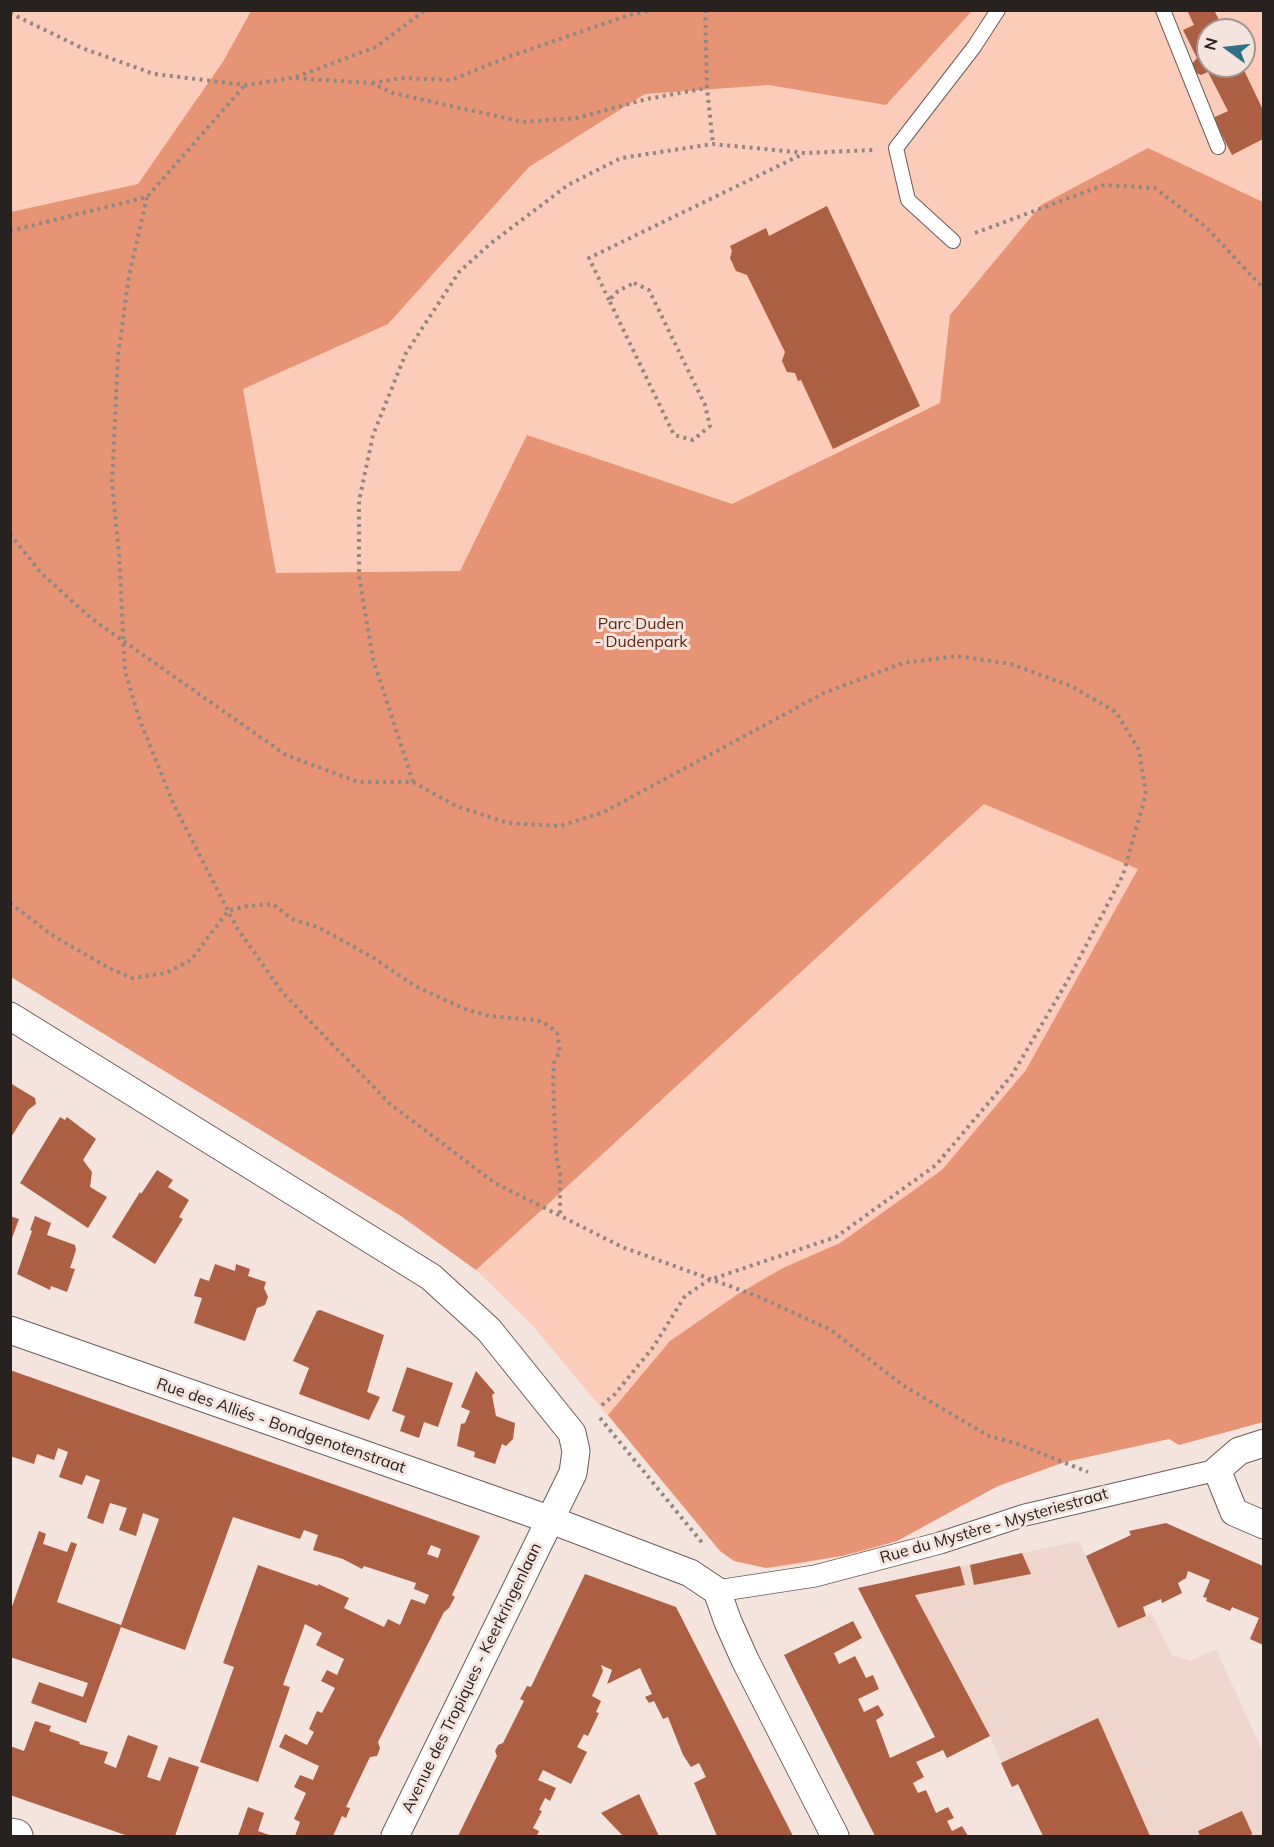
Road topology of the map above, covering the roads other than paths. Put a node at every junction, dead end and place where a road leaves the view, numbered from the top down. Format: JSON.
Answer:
{"nodes":[{"id":1,"x":998,"y":10,"type":"edge"},
{"id":2,"x":1163,"y":10,"type":"edge"},
{"id":3,"x":1218,"y":147,"type":"dead end"},
{"id":4,"x":953,"y":241,"type":"road end"},
{"id":5,"x":10,"y":1017,"type":"edge"},
{"id":6,"x":10,"y":1330,"type":"edge"},
{"id":7,"x":1263,"y":1443,"type":"edge"},
{"id":8,"x":1217,"y":1470,"type":"junction"},
{"id":9,"x":551,"y":1520,"type":"junction"},
{"id":10,"x":1263,"y":1525,"type":"edge"},
{"id":11,"x":717,"y":1591,"type":"junction"},
{"id":12,"x":10,"y":1835,"type":"edge"},
{"id":13,"x":16,"y":1836,"type":"edge"},
{"id":14,"x":394,"y":1836,"type":"edge"},
{"id":15,"x":835,"y":1836,"type":"edge"}],
"edges":[{"from":1,"to":4,"type":"lane"},
{"from":2,"to":3,"type":"lane"},
{"from":5,"to":9,"type":"street","name":"Avenue des Tropiques - Keerkringenlaan"},
{"from":6,"to":9,"type":"street","name":"Rue des Alliés - Bondgenotenstraat"},
{"from":7,"to":8,"type":"street","name":"Rue du Mystère - Mysteriestraat"},
{"from":8,"to":10,"type":"street"},
{"from":8,"to":11,"type":"street","name":"Rue du Mystère - Mysteriestraat"},
{"from":9,"to":11,"type":"street","name":"Rue des Alliés - Bondgenotenstraat"},
{"from":9,"to":14,"type":"street","name":"Avenue des Tropiques - Keerkringenlaan"},
{"from":11,"to":15,"type":"street"},
{"from":12,"to":13,"type":"street"}]}
